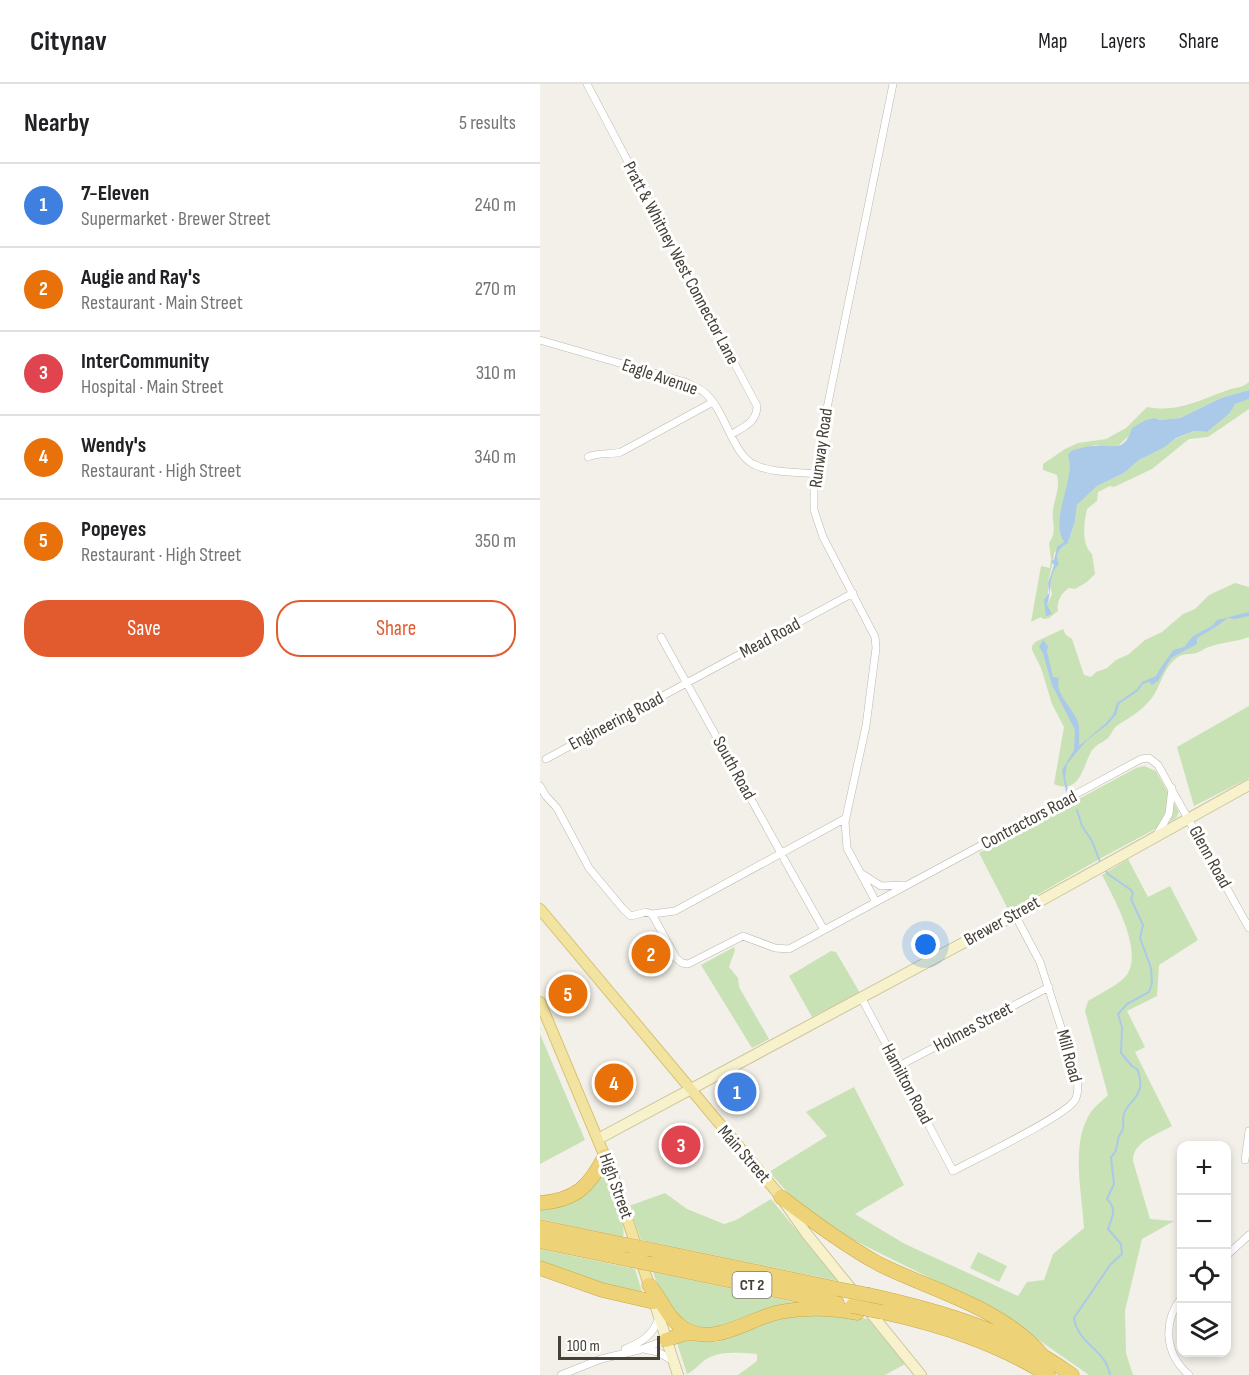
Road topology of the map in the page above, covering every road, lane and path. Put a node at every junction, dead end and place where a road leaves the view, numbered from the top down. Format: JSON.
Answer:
{"nodes":[{"id":1,"x":587,"y":84,"type":"edge"},
{"id":2,"x":893,"y":84,"type":"edge"},
{"id":3,"x":540,"y":340,"type":"edge"},
{"id":4,"x":713,"y":402,"type":"junction"},
{"id":5,"x":732,"y":434,"type":"junction"},
{"id":6,"x":588,"y":458,"type":"dead end"},
{"id":7,"x":815,"y":474,"type":"junction"},
{"id":8,"x":853,"y":593,"type":"junction"},
{"id":9,"x":661,"y":637,"type":"dead end"},
{"id":10,"x":687,"y":683,"type":"junction"},
{"id":11,"x":546,"y":759,"type":"dead end"},
{"id":12,"x":1249,"y":784,"type":"edge"},
{"id":13,"x":540,"y":786,"type":"edge"},
{"id":14,"x":1172,"y":788,"type":"junction"},
{"id":15,"x":846,"y":818,"type":"junction"},
{"id":16,"x":1188,"y":818,"type":"junction"},
{"id":17,"x":1156,"y":836,"type":"junction"},
{"id":18,"x":783,"y":856,"type":"junction"},
{"id":19,"x":858,"y":872,"type":"junction"},
{"id":20,"x":910,"y":884,"type":"junction"},
{"id":21,"x":876,"y":902,"type":"junction"},
{"id":22,"x":540,"y":909,"type":"edge"},
{"id":23,"x":651,"y":914,"type":"junction"},
{"id":24,"x":1015,"y":915,"type":"junction"},
{"id":25,"x":1249,"y":928,"type":"edge"},
{"id":26,"x":824,"y":930,"type":"junction"},
{"id":27,"x":1049,"y":987,"type":"junction"},
{"id":28,"x":861,"y":997,"type":"junction"},
{"id":29,"x":540,"y":1002,"type":"edge"},
{"id":30,"x":897,"y":1067,"type":"junction"},
{"id":31,"x":690,"y":1090,"type":"junction"},
{"id":32,"x":1249,"y":1131,"type":"edge"},
{"id":33,"x":598,"y":1139,"type":"junction"},
{"id":34,"x":605,"y":1156,"type":"junction"},
{"id":35,"x":1245,"y":1160,"type":"dead end"},
{"id":36,"x":953,"y":1171,"type":"joint"},
{"id":37,"x":781,"y":1197,"type":"junction"},
{"id":38,"x":540,"y":1203,"type":"edge"},
{"id":39,"x":540,"y":1227,"type":"edge"},
{"id":40,"x":1249,"y":1235,"type":"edge"},
{"id":41,"x":540,"y":1241,"type":"edge"},
{"id":42,"x":1231,"y":1252,"type":"edge"},
{"id":43,"x":540,"y":1268,"type":"edge"},
{"id":44,"x":649,"y":1285,"type":"junction"},
{"id":45,"x":654,"y":1302,"type":"junction"},
{"id":46,"x":1179,"y":1303,"type":"edge"},
{"id":47,"x":855,"y":1309,"type":"junction"},
{"id":48,"x":659,"y":1318,"type":"junction"},
{"id":49,"x":694,"y":1333,"type":"junction"},
{"id":50,"x":666,"y":1340,"type":"junction"},
{"id":51,"x":639,"y":1350,"type":"junction"},
{"id":52,"x":1042,"y":1355,"type":"junction"},
{"id":53,"x":596,"y":1361,"type":"junction"},
{"id":54,"x":673,"y":1361,"type":"junction"},
{"id":55,"x":561,"y":1375,"type":"edge"},
{"id":56,"x":678,"y":1375,"type":"edge"},
{"id":57,"x":921,"y":1375,"type":"edge"},
{"id":58,"x":1048,"y":1375,"type":"edge"},
{"id":59,"x":1072,"y":1375,"type":"edge"},
{"id":60,"x":1189,"y":1375,"type":"edge"}],
"edges":[{"from":1,"to":5,"type":"street","name":"Pratt & Whitney West Connector Lane"},
{"from":2,"to":7,"type":"street","name":"Runway Road"},
{"from":3,"to":4,"type":"street","name":"Eagle Avenue"},
{"from":4,"to":5,"type":"street","name":"Eagle Avenue"},
{"from":4,"to":6,"type":"street"},
{"from":5,"to":7,"type":"street","name":"Eagle Avenue"},
{"from":7,"to":8,"type":"street","name":"Runway Road"},
{"from":8,"to":10,"type":"street","name":"Mead Road"},
{"from":8,"to":15,"type":"street","name":"Runway Road"},
{"from":9,"to":10,"type":"street","name":"South Road"},
{"from":10,"to":11,"type":"street","name":"Engineering Road"},
{"from":10,"to":18,"type":"street","name":"South Road"},
{"from":12,"to":16,"type":"main road","name":"Brewer Street"},
{"from":13,"to":23,"type":"street"},
{"from":14,"to":16,"type":"street","name":"Contractors Road"},
{"from":14,"to":17,"type":"street"},
{"from":14,"to":20,"type":"street","name":"Contractors Road"},
{"from":15,"to":18,"type":"street"},
{"from":15,"to":19,"type":"street","name":"Runway Road"},
{"from":16,"to":17,"type":"main road","name":"Brewer Street"},
{"from":16,"to":25,"type":"street","name":"Glenn Road"},
{"from":17,"to":24,"type":"main road","name":"Brewer Street"},
{"from":18,"to":23,"type":"street"},
{"from":18,"to":26,"type":"street","name":"South Road"},
{"from":19,"to":20,"type":"street"},
{"from":19,"to":21,"type":"street","name":"Runway Road"},
{"from":20,"to":21,"type":"street","name":"Contractors Road"},
{"from":21,"to":26,"type":"street","name":"Contractors Road"},
{"from":22,"to":31,"type":"main road","name":"Main Street"},
{"from":23,"to":26,"type":"street","name":"Contractors Road"},
{"from":24,"to":27,"type":"street","name":"Mill Road"},
{"from":24,"to":28,"type":"main road","name":"Brewer Street"},
{"from":27,"to":30,"type":"street","name":"Holmes Street"},
{"from":27,"to":36,"type":"street","name":"Mill Road"},
{"from":28,"to":30,"type":"street","name":"Hamilton Road"},
{"from":28,"to":31,"type":"main road","name":"Brewer Street"},
{"from":29,"to":33,"type":"main road","name":"High Street"},
{"from":30,"to":36,"type":"street","name":"Hamilton Road"},
{"from":31,"to":33,"type":"main road","name":"Brewer Street"},
{"from":31,"to":37,"type":"main road","name":"Main Street"},
{"from":32,"to":35,"type":"street"},
{"from":33,"to":34,"type":"main road","name":"High Street"},
{"from":34,"to":38,"type":"highway"},
{"from":34,"to":44,"type":"main road","name":"High Street"},
{"from":37,"to":52,"type":"highway"},
{"from":37,"to":57,"type":"main road","name":"Main Street"},
{"from":39,"to":52,"type":"highway","number":"CT 2","bridge":true},
{"from":40,"to":42,"type":"street"},
{"from":41,"to":47,"type":"highway","number":"CT 2","bridge":true},
{"from":43,"to":45,"type":"highway"},
{"from":44,"to":45,"type":"main road","name":"High Street"},
{"from":44,"to":49,"type":"highway"},
{"from":45,"to":48,"type":"main road","name":"High Street"},
{"from":46,"to":60,"type":"street"},
{"from":47,"to":49,"type":"highway"},
{"from":47,"to":58,"type":"highway","number":"CT 2","bridge":true},
{"from":48,"to":50,"type":"main road","name":"High Street"},
{"from":48,"to":53,"type":"street"},
{"from":49,"to":50,"type":"highway"},
{"from":50,"to":51,"type":"street"},
{"from":50,"to":54,"type":"main road","name":"High Street"},
{"from":51,"to":53,"type":"street"},
{"from":51,"to":54,"type":"street"},
{"from":52,"to":59,"type":"highway","number":"CT 2"},
{"from":53,"to":55,"type":"street"},
{"from":54,"to":56,"type":"main road","name":"High Street"}]}
